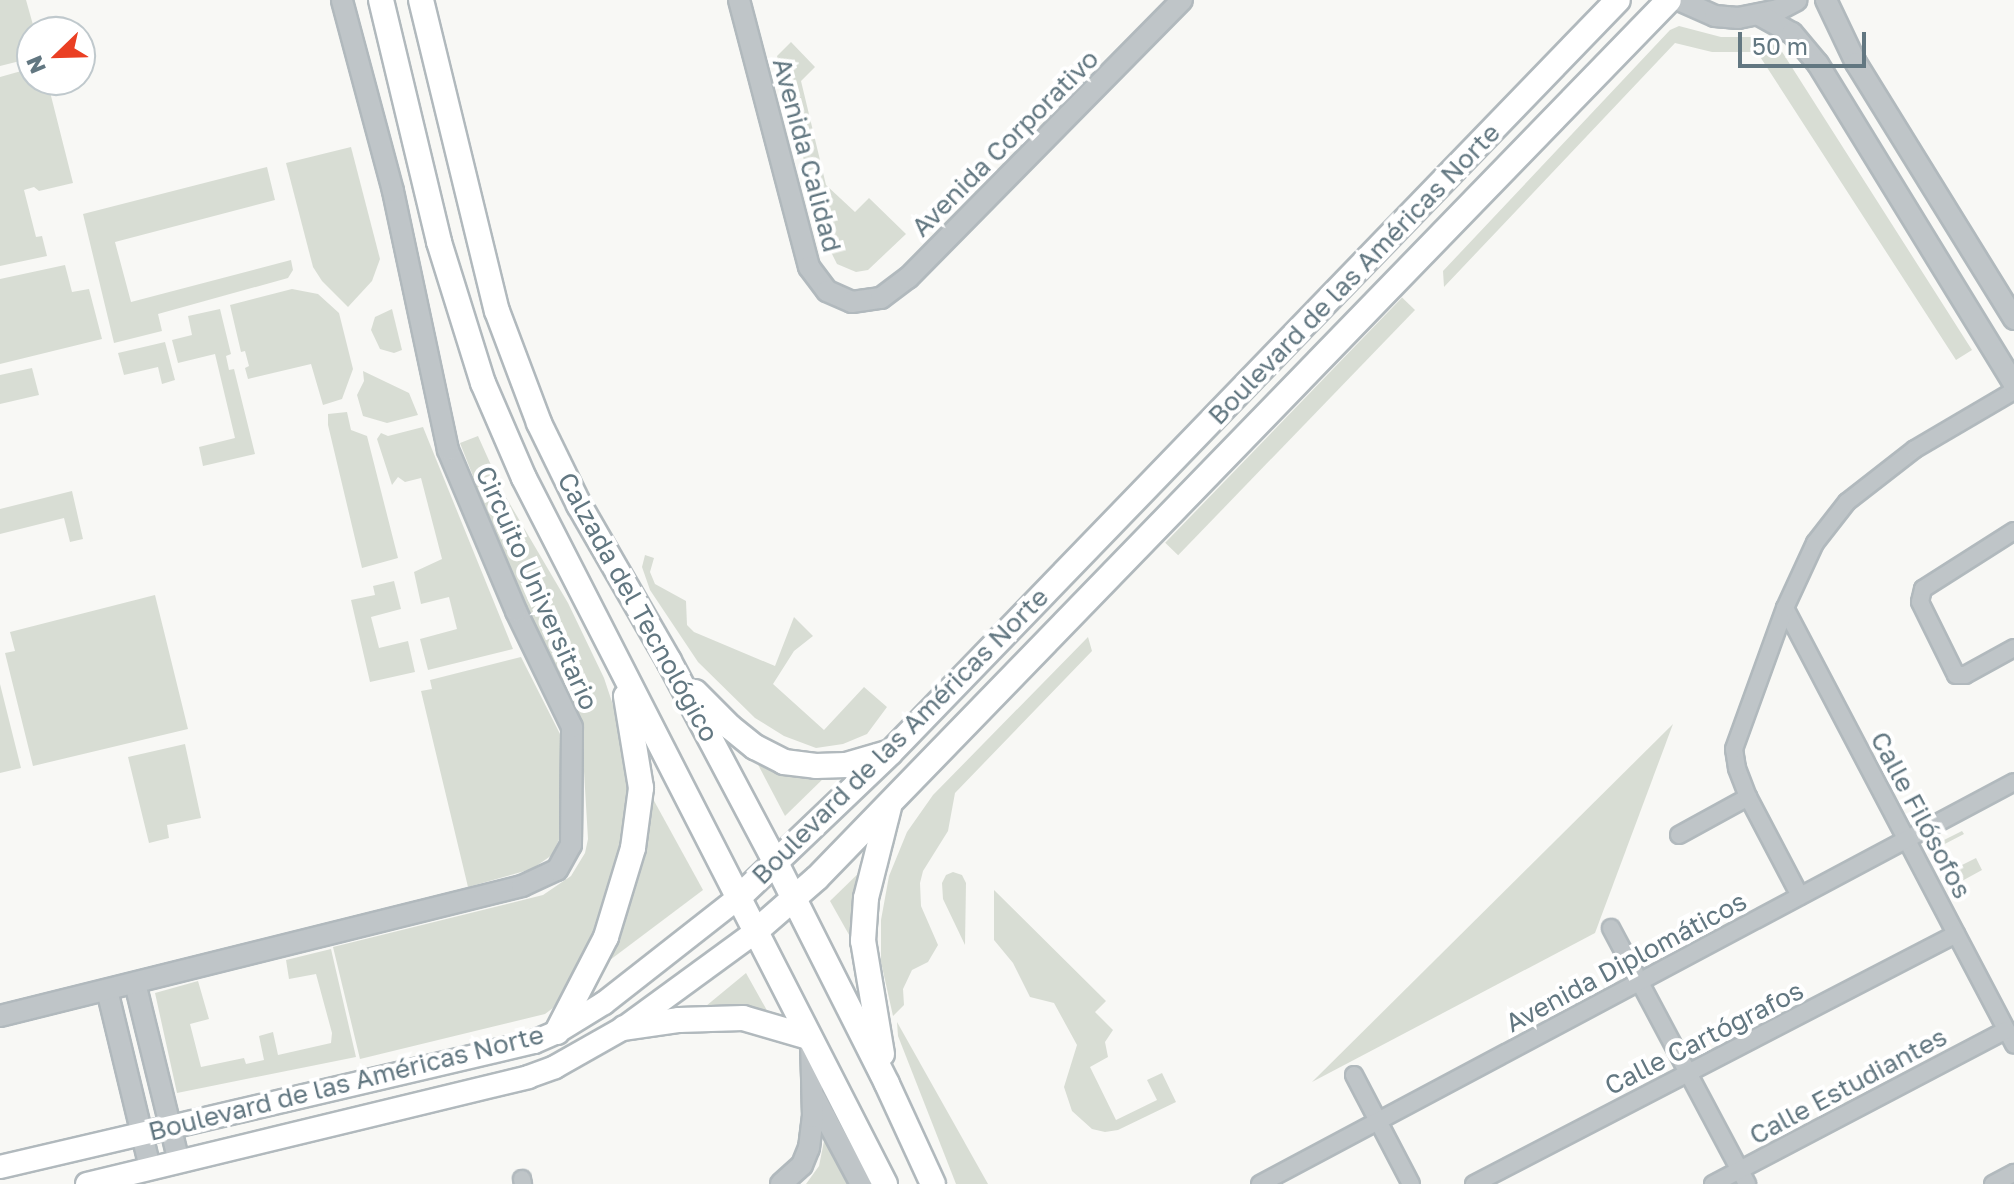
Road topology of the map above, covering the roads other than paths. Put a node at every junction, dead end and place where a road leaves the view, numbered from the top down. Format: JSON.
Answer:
{"nodes":[{"id":1,"x":342,"y":0,"type":"edge"},
{"id":2,"x":381,"y":0,"type":"edge"},
{"id":3,"x":421,"y":0,"type":"edge"},
{"id":4,"x":739,"y":0,"type":"edge"},
{"id":5,"x":1182,"y":0,"type":"edge"},
{"id":6,"x":1618,"y":0,"type":"edge"},
{"id":7,"x":1669,"y":0,"type":"edge"},
{"id":8,"x":1679,"y":0,"type":"edge"},
{"id":9,"x":1797,"y":0,"type":"edge"},
{"id":10,"x":1826,"y":0,"type":"edge"},
{"id":11,"x":1761,"y":16,"type":"junction"},
{"id":12,"x":1441,"y":184,"type":"junction"},
{"id":13,"x":1468,"y":210,"type":"junction"},
{"id":14,"x":852,"y":302,"type":"joint"},
{"id":15,"x":2014,"y":319,"type":"edge"},
{"id":16,"x":2014,"y":384,"type":"edge"},
{"id":17,"x":2014,"y":391,"type":"edge"},
{"id":18,"x":2014,"y":531,"type":"edge"},
{"id":19,"x":1785,"y":608,"type":"junction"},
{"id":20,"x":2014,"y":648,"type":"edge"},
{"id":21,"x":669,"y":661,"type":"junction"},
{"id":22,"x":619,"y":663,"type":"junction"},
{"id":23,"x":890,"y":753,"type":"junction"},
{"id":24,"x":2014,"y":782,"type":"edge"},
{"id":25,"x":1748,"y":797,"type":"junction"},
{"id":26,"x":890,"y":802,"type":"junction"},
{"id":27,"x":1679,"y":835,"type":"dead end"},
{"id":28,"x":1907,"y":839,"type":"junction"},
{"id":29,"x":776,"y":863,"type":"junction"},
{"id":30,"x":1800,"y":896,"type":"junction"},
{"id":31,"x":738,"y":898,"type":"junction"},
{"id":32,"x":794,"y":900,"type":"junction"},
{"id":33,"x":1611,"y":928,"type":"dead end"},
{"id":34,"x":755,"y":932,"type":"junction"},
{"id":35,"x":1956,"y":934,"type":"junction"},
{"id":36,"x":1639,"y":982,"type":"junction"},
{"id":37,"x":135,"y":983,"type":"junction"},
{"id":38,"x":107,"y":990,"type":"junction"},
{"id":39,"x":0,"y":1016,"type":"edge"},
{"id":40,"x":624,"y":1028,"type":"junction"},
{"id":41,"x":557,"y":1032,"type":"junction"},
{"id":42,"x":2010,"y":1038,"type":"edge"},
{"id":43,"x":809,"y":1040,"type":"junction"},
{"id":44,"x":1689,"y":1073,"type":"junction"},
{"id":45,"x":1354,"y":1075,"type":"dead end"},
{"id":46,"x":887,"y":1084,"type":"junction"},
{"id":47,"x":810,"y":1088,"type":"junction"},
{"id":48,"x":1378,"y":1121,"type":"junction"},
{"id":49,"x":170,"y":1126,"type":"junction"},
{"id":50,"x":141,"y":1133,"type":"junction"},
{"id":51,"x":179,"y":1162,"type":"junction"},
{"id":52,"x":0,"y":1167,"type":"edge"},
{"id":53,"x":150,"y":1168,"type":"junction"},
{"id":54,"x":2014,"y":1173,"type":"edge"},
{"id":55,"x":1743,"y":1177,"type":"edge"},
{"id":56,"x":87,"y":1184,"type":"edge"},
{"id":57,"x":781,"y":1184,"type":"edge"},
{"id":58,"x":861,"y":1184,"type":"edge"},
{"id":59,"x":885,"y":1184,"type":"edge"},
{"id":60,"x":933,"y":1184,"type":"edge"},
{"id":61,"x":1260,"y":1184,"type":"edge"},
{"id":62,"x":1411,"y":1184,"type":"edge"},
{"id":63,"x":1474,"y":1184,"type":"edge"},
{"id":64,"x":1713,"y":1184,"type":"edge"},
{"id":65,"x":1993,"y":1184,"type":"edge"}],
"edges":[{"from":1,"to":37,"type":"street","name":"Circuito Universitario"},
{"from":2,"to":22,"type":"main road","name":"Calzada del Tecnológico"},
{"from":3,"to":21,"type":"main road","name":"Calzada del Tecnológico"},
{"from":4,"to":14,"type":"street","name":"Avenida Calidad"},
{"from":5,"to":14,"type":"street","name":"Avenida Corporativo"},
{"from":6,"to":12,"type":"main road","name":"Boulevard de las Américas Norte"},
{"from":7,"to":13,"type":"main road","name":"Boulevard de las Américas Norte"},
{"from":8,"to":11,"type":"street"},
{"from":9,"to":11,"type":"street"},
{"from":10,"to":15,"type":"street"},
{"from":11,"to":16,"type":"street"},
{"from":12,"to":13,"type":"main road"},
{"from":12,"to":23,"type":"main road","name":"Boulevard de las Américas Norte"},
{"from":13,"to":26,"type":"main road","name":"Boulevard de las Américas Norte"},
{"from":17,"to":19,"type":"street"},
{"from":18,"to":20,"type":"street"},
{"from":19,"to":25,"type":"street"},
{"from":19,"to":28,"type":"street","name":"Calle Filósofos"},
{"from":21,"to":23,"type":"main road"},
{"from":21,"to":29,"type":"main road","name":"Calzada del Tecnológico"},
{"from":22,"to":31,"type":"main road","name":"Calzada del Tecnológico"},
{"from":22,"to":41,"type":"main road"},
{"from":23,"to":29,"type":"main road","name":"Boulevard de las Américas Norte"},
{"from":24,"to":28,"type":"street","name":"Avenida Diplomáticos"},
{"from":25,"to":27,"type":"street"},
{"from":25,"to":30,"type":"street"},
{"from":26,"to":32,"type":"main road","name":"Boulevard de las Américas Norte"},
{"from":26,"to":46,"type":"main road"},
{"from":28,"to":30,"type":"street","name":"Avenida Diplomáticos"},
{"from":28,"to":35,"type":"street","name":"Calle Filósofos"},
{"from":29,"to":31,"type":"main road","name":"Boulevard de las Américas Norte"},
{"from":29,"to":32,"type":"main road","name":"Calzada del Tecnológico"},
{"from":30,"to":36,"type":"street","name":"Avenida Diplomáticos"},
{"from":31,"to":34,"type":"main road","name":"Calzada del Tecnológico"},
{"from":31,"to":41,"type":"main road","name":"Boulevard de las Américas Norte"},
{"from":32,"to":34,"type":"main road","name":"Boulevard de las Américas Norte"},
{"from":32,"to":46,"type":"main road","name":"Calzada del Tecnológico"},
{"from":33,"to":36,"type":"street"},
{"from":34,"to":40,"type":"main road","name":"Boulevard de las Américas Norte"},
{"from":34,"to":43,"type":"main road","name":"Calzada del Tecnológico"},
{"from":35,"to":42,"type":"street","name":"Calle Filósofos"},
{"from":35,"to":44,"type":"street","name":"Calle Cartógrafos"},
{"from":36,"to":44,"type":"street"},
{"from":36,"to":48,"type":"street","name":"Avenida Diplomáticos"},
{"from":37,"to":38,"type":"street","name":"Circuito Universitario"},
{"from":37,"to":49,"type":"street"},
{"from":38,"to":39,"type":"street","name":"Circuito Universitario"},
{"from":38,"to":50,"type":"street"},
{"from":40,"to":43,"type":"main road"},
{"from":40,"to":51,"type":"main road","name":"Boulevard de las Américas Norte"},
{"from":41,"to":49,"type":"main road","name":"Boulevard de las Américas Norte"},
{"from":42,"to":55,"type":"street","name":"Calle Estudiantes"},
{"from":43,"to":47,"type":"street"},
{"from":43,"to":59,"type":"main road","name":"Calzada del Tecnológico"},
{"from":44,"to":55,"type":"street"},
{"from":44,"to":63,"type":"street","name":"Calle Cartógrafos"},
{"from":45,"to":48,"type":"street"},
{"from":46,"to":60,"type":"main road","name":"Calzada del Tecnológico"},
{"from":47,"to":57,"type":"street"},
{"from":47,"to":58,"type":"street"},
{"from":48,"to":61,"type":"street","name":"Avenida Diplomáticos"},
{"from":48,"to":62,"type":"street"},
{"from":49,"to":50,"type":"main road","name":"Boulevard de las Américas Norte"},
{"from":49,"to":51,"type":"street"},
{"from":50,"to":52,"type":"main road","name":"Boulevard de las Américas Norte"},
{"from":50,"to":53,"type":"street"},
{"from":51,"to":53,"type":"main road","name":"Boulevard de las Américas Norte"},
{"from":53,"to":56,"type":"main road","name":"Boulevard de las Américas Norte"},
{"from":54,"to":65,"type":"street"},
{"from":55,"to":64,"type":"street","name":"Calle Estudiantes"}]}
